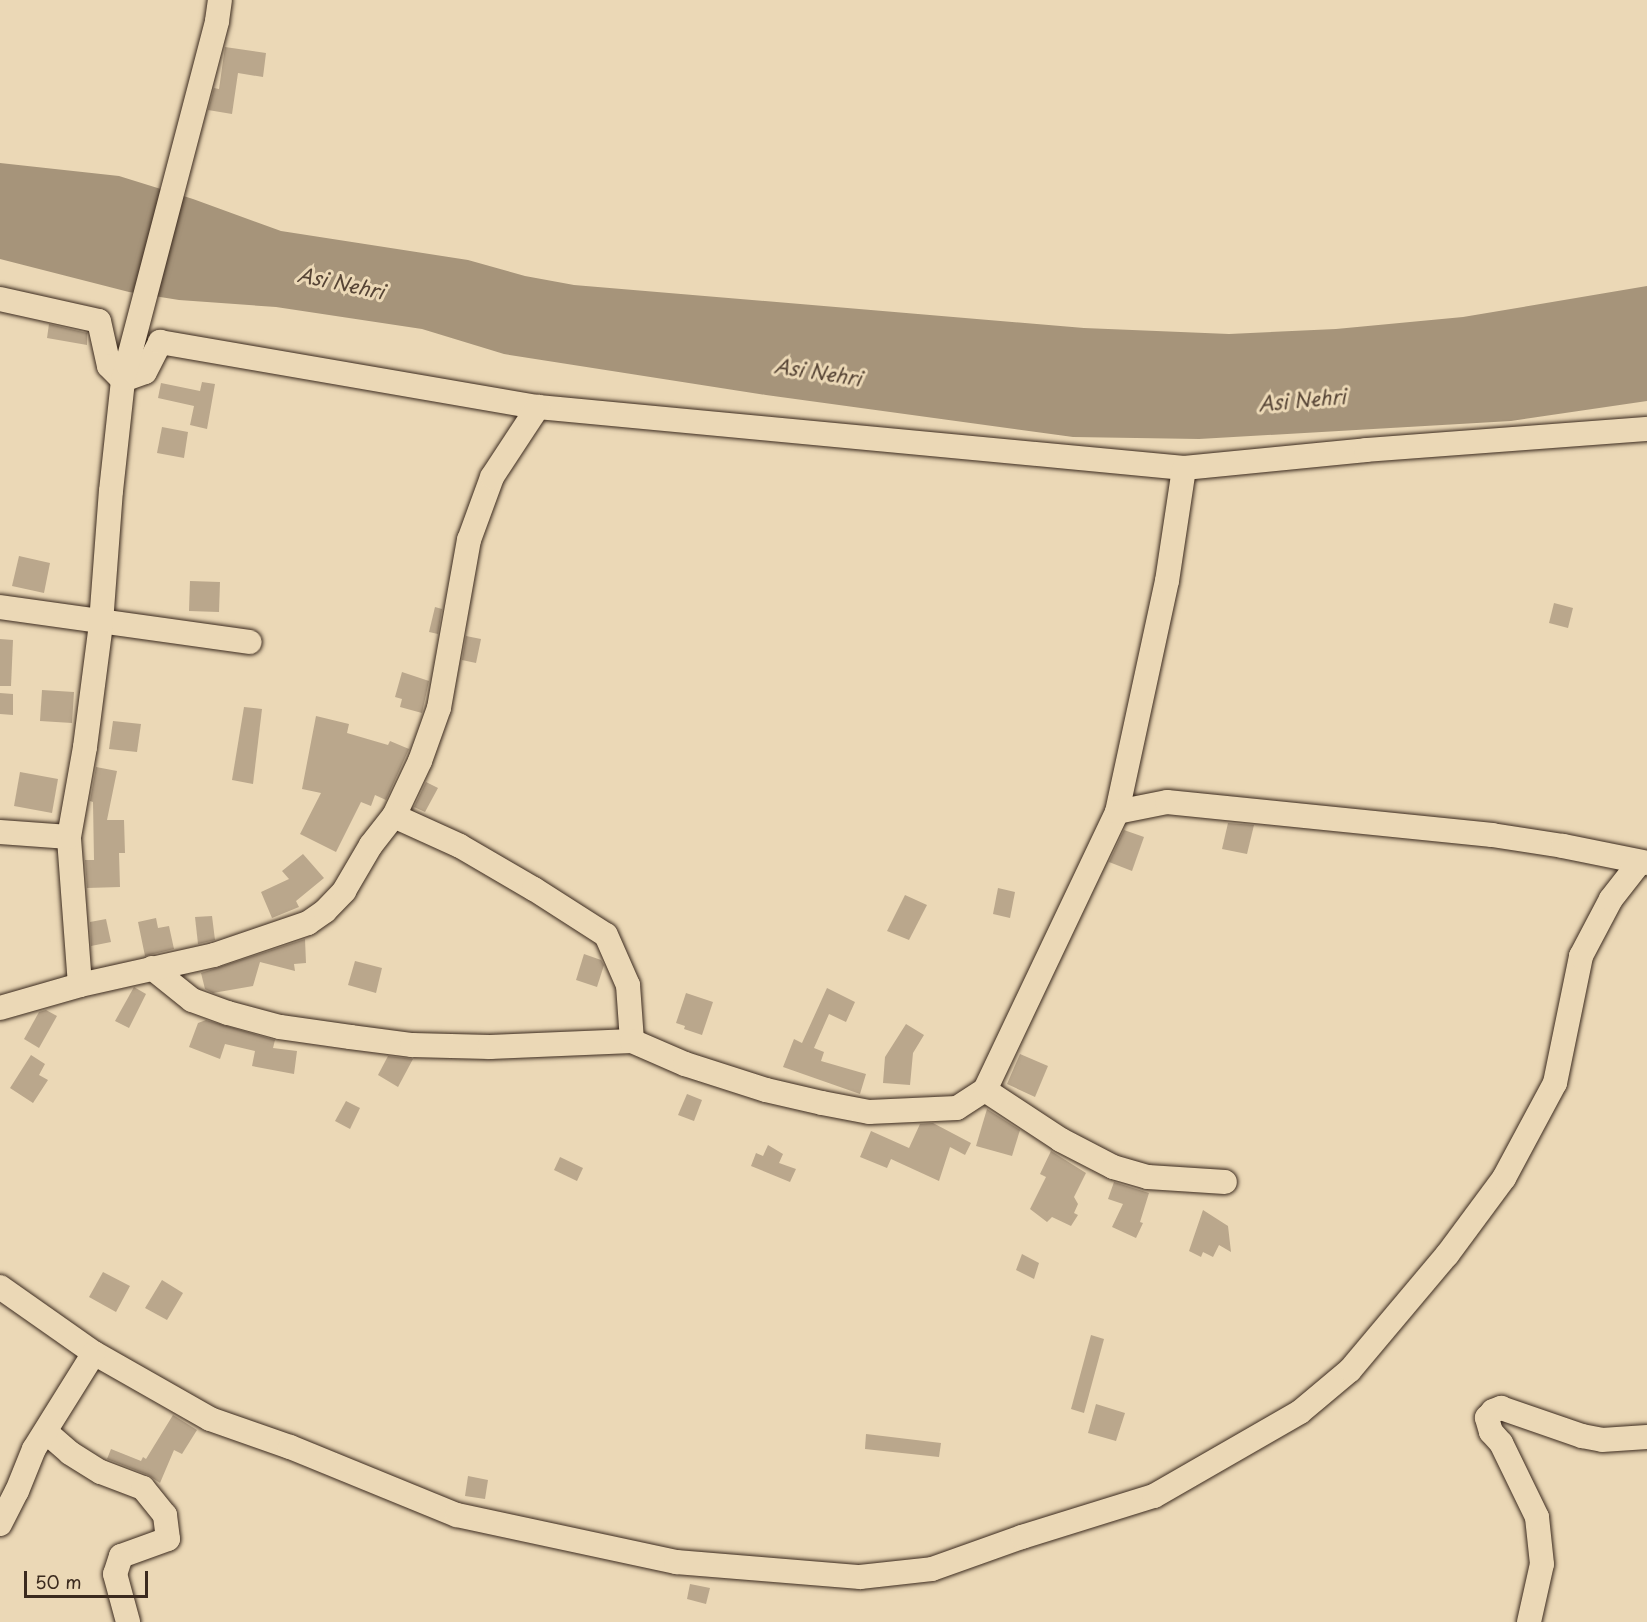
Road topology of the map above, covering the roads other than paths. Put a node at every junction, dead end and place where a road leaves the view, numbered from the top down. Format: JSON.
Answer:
{"nodes":[{"id":1,"x":220,"y":0,"type":"edge"},
{"id":2,"x":0,"y":299,"type":"edge"},
{"id":3,"x":123,"y":380,"type":"junction"},
{"id":4,"x":538,"y":407,"type":"junction"},
{"id":5,"x":1647,"y":429,"type":"edge"},
{"id":6,"x":1184,"y":468,"type":"junction"},
{"id":7,"x":0,"y":608,"type":"edge"},
{"id":8,"x":101,"y":623,"type":"junction"},
{"id":9,"x":250,"y":642,"type":"dead end"},
{"id":10,"x":1117,"y":812,"type":"junction"},
{"id":11,"x":394,"y":816,"type":"junction"},
{"id":12,"x":0,"y":832,"type":"edge"},
{"id":13,"x":69,"y":837,"type":"junction"},
{"id":14,"x":1643,"y":863,"type":"edge"},
{"id":15,"x":152,"y":968,"type":"junction"},
{"id":16,"x":80,"y":985,"type":"junction"},
{"id":17,"x":0,"y":1008,"type":"edge"},
{"id":18,"x":632,"y":1041,"type":"junction"},
{"id":19,"x":985,"y":1090,"type":"junction"},
{"id":20,"x":1225,"y":1182,"type":"dead end"},
{"id":21,"x":0,"y":1287,"type":"edge"},
{"id":22,"x":94,"y":1353,"type":"junction"},
{"id":23,"x":46,"y":1431,"type":"junction"},
{"id":24,"x":1647,"y":1437,"type":"edge"},
{"id":25,"x":0,"y":1524,"type":"edge"},
{"id":26,"x":128,"y":1622,"type":"edge"},
{"id":27,"x":1529,"y":1622,"type":"edge"}],
"edges":[{"from":1,"to":3,"type":"street"},
{"from":2,"to":3,"type":"street"},
{"from":3,"to":4,"type":"street"},
{"from":3,"to":8,"type":"street"},
{"from":4,"to":6,"type":"street"},
{"from":4,"to":11,"type":"street"},
{"from":5,"to":6,"type":"street"},
{"from":6,"to":10,"type":"street"},
{"from":7,"to":8,"type":"street"},
{"from":8,"to":9,"type":"street"},
{"from":8,"to":13,"type":"street"},
{"from":10,"to":14,"type":"street"},
{"from":10,"to":19,"type":"street"},
{"from":11,"to":15,"type":"street"},
{"from":11,"to":18,"type":"street"},
{"from":12,"to":13,"type":"street"},
{"from":13,"to":16,"type":"street"},
{"from":14,"to":22,"type":"street"},
{"from":15,"to":16,"type":"street"},
{"from":15,"to":18,"type":"street"},
{"from":16,"to":17,"type":"street"},
{"from":18,"to":19,"type":"street"},
{"from":19,"to":20,"type":"street"},
{"from":21,"to":22,"type":"street"},
{"from":22,"to":23,"type":"street"},
{"from":23,"to":25,"type":"street"},
{"from":23,"to":26,"type":"street"},
{"from":24,"to":27,"type":"street"}]}
